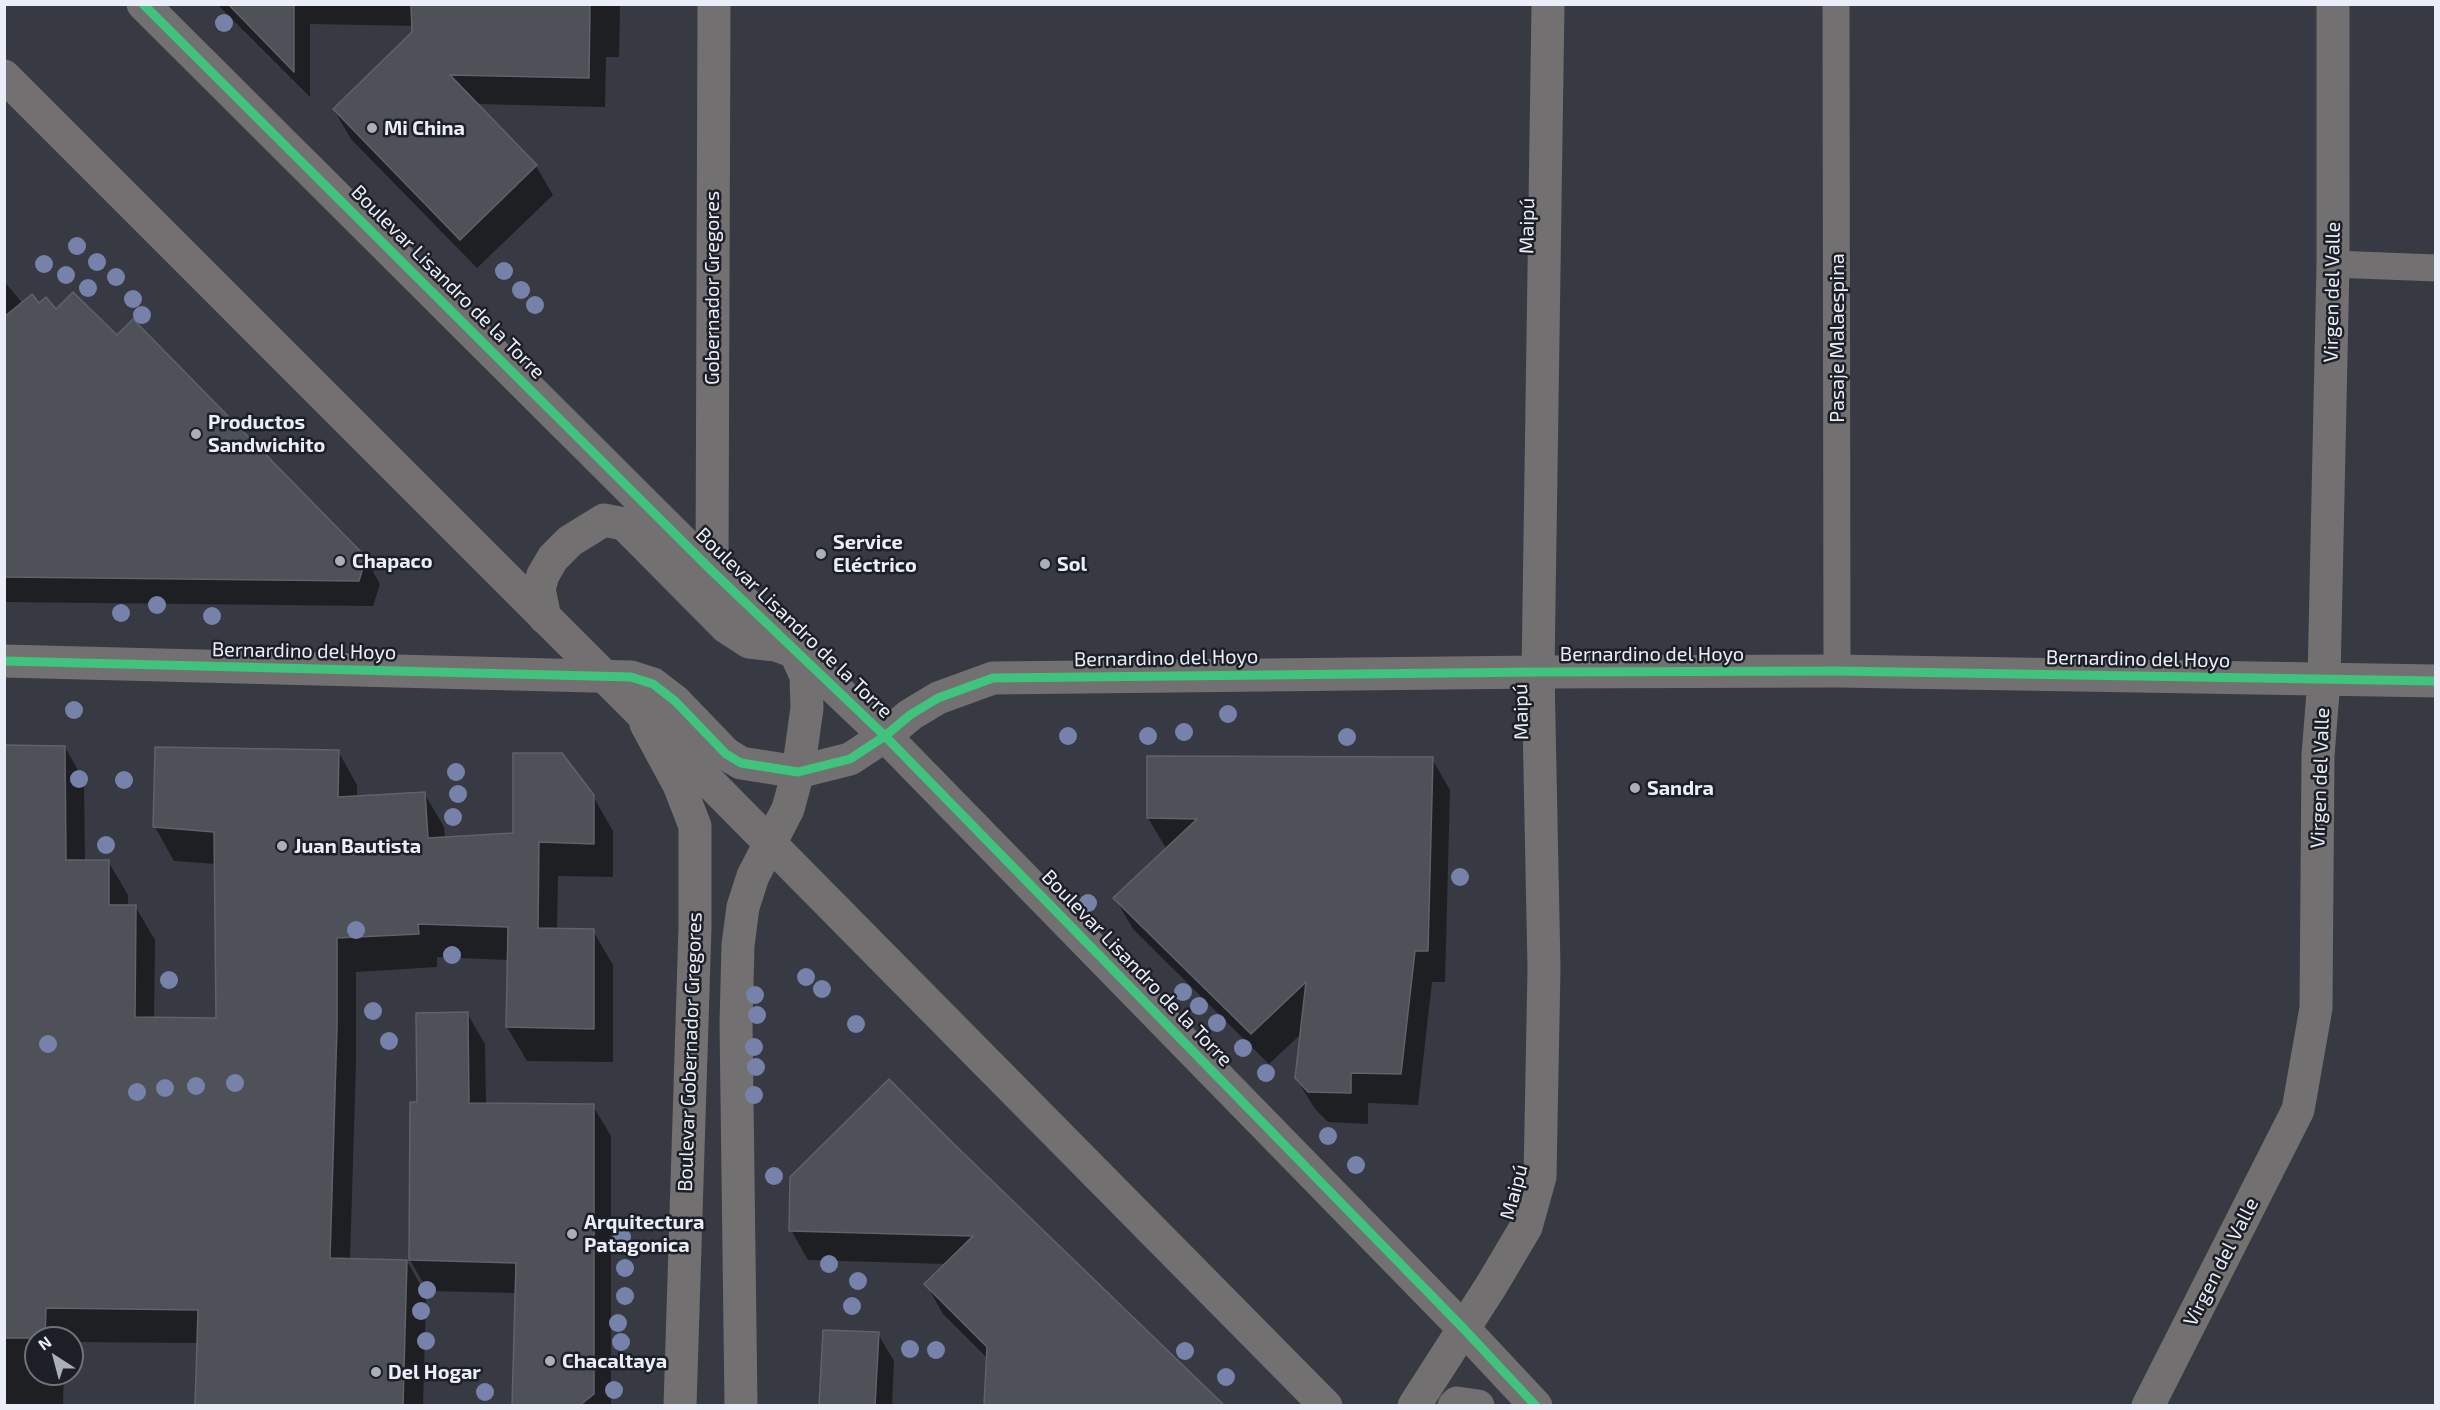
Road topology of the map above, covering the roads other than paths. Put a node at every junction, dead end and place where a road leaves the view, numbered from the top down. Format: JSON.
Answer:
{"nodes":[{"id":1,"x":143,"y":4,"type":"edge"},
{"id":2,"x":714,"y":4,"type":"edge"},
{"id":3,"x":1548,"y":4,"type":"edge"},
{"id":4,"x":1836,"y":4,"type":"edge"},
{"id":5,"x":2332,"y":4,"type":"edge"},
{"id":6,"x":4,"y":76,"type":"edge"},
{"id":7,"x":2333,"y":264,"type":"junction"},
{"id":8,"x":2436,"y":268,"type":"edge"},
{"id":9,"x":712,"y":571,"type":"junction"},
{"id":10,"x":545,"y":618,"type":"junction"},
{"id":11,"x":795,"y":652,"type":"junction"},
{"id":12,"x":4,"y":662,"type":"edge"},
{"id":13,"x":1837,"y":671,"type":"junction"},
{"id":14,"x":1538,"y":672,"type":"junction"},
{"id":15,"x":602,"y":675,"type":"junction"},
{"id":16,"x":2324,"y":680,"type":"junction"},
{"id":17,"x":2436,"y":681,"type":"edge"},
{"id":18,"x":639,"y":712,"type":"junction"},
{"id":19,"x":885,"y":736,"type":"junction"},
{"id":20,"x":798,"y":772,"type":"junction"},
{"id":21,"x":770,"y":844,"type":"junction"},
{"id":22,"x":1463,"y":1328,"type":"junction"},
{"id":23,"x":680,"y":1406,"type":"edge"},
{"id":24,"x":741,"y":1406,"type":"edge"},
{"id":25,"x":1326,"y":1406,"type":"edge"},
{"id":26,"x":1414,"y":1406,"type":"edge"},
{"id":27,"x":1454,"y":1406,"type":"edge"},
{"id":28,"x":1478,"y":1406,"type":"edge"},
{"id":29,"x":1536,"y":1406,"type":"edge"},
{"id":30,"x":2148,"y":1406,"type":"edge"}],
"edges":[{"from":1,"to":9,"type":"street","name":"Boulevar Lisandro de la Torre"},
{"from":2,"to":9,"type":"street","name":"Gobernador Gregores"},
{"from":3,"to":14,"type":"street","name":"Maipú"},
{"from":4,"to":13,"type":"lane","name":"Pasaje Malaespina"},
{"from":5,"to":7,"type":"street","name":"Virgen del Valle"},
{"from":6,"to":10,"type":"street"},
{"from":7,"to":8,"type":"lane"},
{"from":7,"to":16,"type":"street","name":"Virgen del Valle"},
{"from":9,"to":11,"type":"street","name":"Boulevar Lisandro de la Torre"},
{"from":10,"to":11,"type":"street"},
{"from":10,"to":15,"type":"street"},
{"from":11,"to":19,"type":"street","name":"Boulevar Lisandro de la Torre"},
{"from":11,"to":20,"type":"street"},
{"from":12,"to":15,"type":"street","name":"Bernardino del Hoyo"},
{"from":13,"to":14,"type":"street","name":"Bernardino del Hoyo"},
{"from":13,"to":16,"type":"street","name":"Bernardino del Hoyo"},
{"from":14,"to":19,"type":"street","name":"Bernardino del Hoyo"},
{"from":14,"to":22,"type":"street","name":"Maipú"},
{"from":15,"to":18,"type":"street"},
{"from":15,"to":20,"type":"street","name":"Bernardino del Hoyo"},
{"from":16,"to":17,"type":"street","name":"Bernardino del Hoyo"},
{"from":16,"to":30,"type":"street","name":"Virgen del Valle"},
{"from":18,"to":21,"type":"street"},
{"from":18,"to":23,"type":"street","name":"Boulevar Gobernador Gregores"},
{"from":19,"to":20,"type":"street","name":"Bernardino del Hoyo"},
{"from":19,"to":22,"type":"street","name":"Boulevar Lisandro de la Torre"},
{"from":20,"to":21,"type":"street"},
{"from":21,"to":24,"type":"street"},
{"from":21,"to":25,"type":"street"},
{"from":22,"to":26,"type":"street","name":"Maipú"},
{"from":22,"to":29,"type":"street","name":"Boulevar Lisandro de la Torre"},
{"from":27,"to":28,"type":"street"}]}
